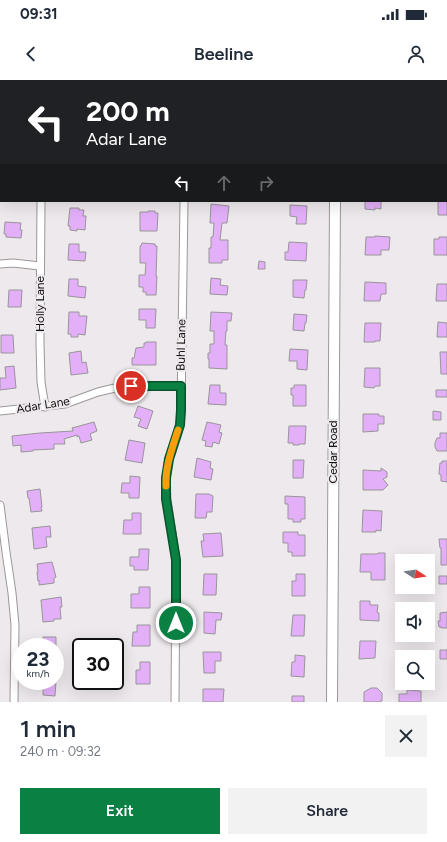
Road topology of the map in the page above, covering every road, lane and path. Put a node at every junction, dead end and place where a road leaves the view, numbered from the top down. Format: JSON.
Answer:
{"nodes":[{"id":1,"x":41,"y":202,"type":"edge"},
{"id":2,"x":184,"y":202,"type":"edge"},
{"id":3,"x":335,"y":202,"type":"edge"},
{"id":4,"x":0,"y":264,"type":"edge"},
{"id":5,"x":40,"y":266,"type":"junction"},
{"id":6,"x":181,"y":386,"type":"junction"},
{"id":7,"x":45,"y":406,"type":"junction"},
{"id":8,"x":0,"y":411,"type":"edge"},
{"id":9,"x":0,"y":505,"type":"edge"},
{"id":10,"x":3,"y":552,"type":"edge"},
{"id":11,"x":14,"y":702,"type":"edge"},
{"id":12,"x":175,"y":702,"type":"edge"},
{"id":13,"x":332,"y":702,"type":"edge"}],
"edges":[{"from":1,"to":5,"type":"street","name":"Holly Lane"},
{"from":2,"to":6,"type":"street","name":"Buhl Lane"},
{"from":3,"to":13,"type":"street","name":"Cedar Road"},
{"from":4,"to":5,"type":"street"},
{"from":5,"to":7,"type":"street","name":"Holly Lane"},
{"from":6,"to":7,"type":"street","name":"Adar Lane"},
{"from":6,"to":12,"type":"street","name":"Buhl Lane"},
{"from":7,"to":8,"type":"street","name":"Adar Lane"},
{"from":9,"to":10,"type":"street"},
{"from":10,"to":11,"type":"street"}]}
